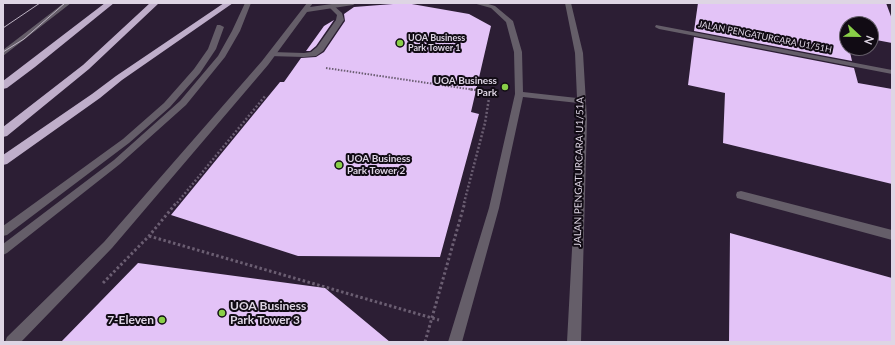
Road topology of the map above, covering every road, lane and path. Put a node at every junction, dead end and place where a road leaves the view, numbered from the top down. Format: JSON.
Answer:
{"nodes":[{"id":1,"x":68,"y":3,"type":"edge"},
{"id":2,"x":110,"y":3,"type":"edge"},
{"id":3,"x":155,"y":3,"type":"edge"},
{"id":4,"x":230,"y":3,"type":"edge"},
{"id":5,"x":248,"y":3,"type":"edge"},
{"id":6,"x":353,"y":3,"type":"edge"},
{"id":7,"x":476,"y":3,"type":"edge"},
{"id":8,"x":568,"y":3,"type":"edge"},
{"id":9,"x":331,"y":6,"type":"junction"},
{"id":10,"x":308,"y":7,"type":"edge"},
{"id":11,"x":220,"y":27,"type":"dead end"},
{"id":12,"x":659,"y":27,"type":"dead end"},
{"id":13,"x":3,"y":54,"type":"edge"},
{"id":14,"x":272,"y":54,"type":"junction"},
{"id":15,"x":321,"y":68,"type":"dead end"},
{"id":16,"x":892,"y":72,"type":"edge"},
{"id":17,"x":3,"y":86,"type":"edge"},
{"id":18,"x":268,"y":93,"type":"dead end"},
{"id":19,"x":519,"y":94,"type":"junction"},
{"id":20,"x":582,"y":101,"type":"junction"},
{"id":21,"x":3,"y":132,"type":"edge"},
{"id":22,"x":3,"y":161,"type":"edge"},
{"id":23,"x":741,"y":195,"type":"dead end"},
{"id":24,"x":3,"y":232,"type":"edge"},
{"id":25,"x":892,"y":235,"type":"edge"},
{"id":26,"x":3,"y":250,"type":"edge"},
{"id":27,"x":432,"y":318,"type":"junction"},
{"id":28,"x":12,"y":342,"type":"edge"},
{"id":29,"x":426,"y":342,"type":"edge"},
{"id":30,"x":455,"y":342,"type":"edge"},
{"id":31,"x":574,"y":342,"type":"edge"}],
"edges":[{"from":1,"to":13,"type":"street"},
{"from":2,"to":17,"type":"highway"},
{"from":3,"to":21,"type":"highway"},
{"from":4,"to":22,"type":"highway"},
{"from":5,"to":26,"type":"street"},
{"from":6,"to":9,"type":"street"},
{"from":7,"to":19,"type":"street"},
{"from":8,"to":20,"type":"street","name":"JALAN PENGATURCARA U1/51A"},
{"from":9,"to":10,"type":"street"},
{"from":9,"to":14,"type":"street"},
{"from":10,"to":14,"type":"street"},
{"from":11,"to":24,"type":"street"},
{"from":12,"to":16,"type":"street","name":"JALAN PENGATURCARA U1/51H"},
{"from":14,"to":28,"type":"street"},
{"from":15,"to":27,"type":"path"},
{"from":18,"to":27,"type":"path"},
{"from":19,"to":20,"type":"street"},
{"from":19,"to":30,"type":"street"},
{"from":20,"to":31,"type":"street","name":"JALAN PENGATURCARA U1/51A"},
{"from":23,"to":25,"type":"street"},
{"from":27,"to":29,"type":"path"}]}
